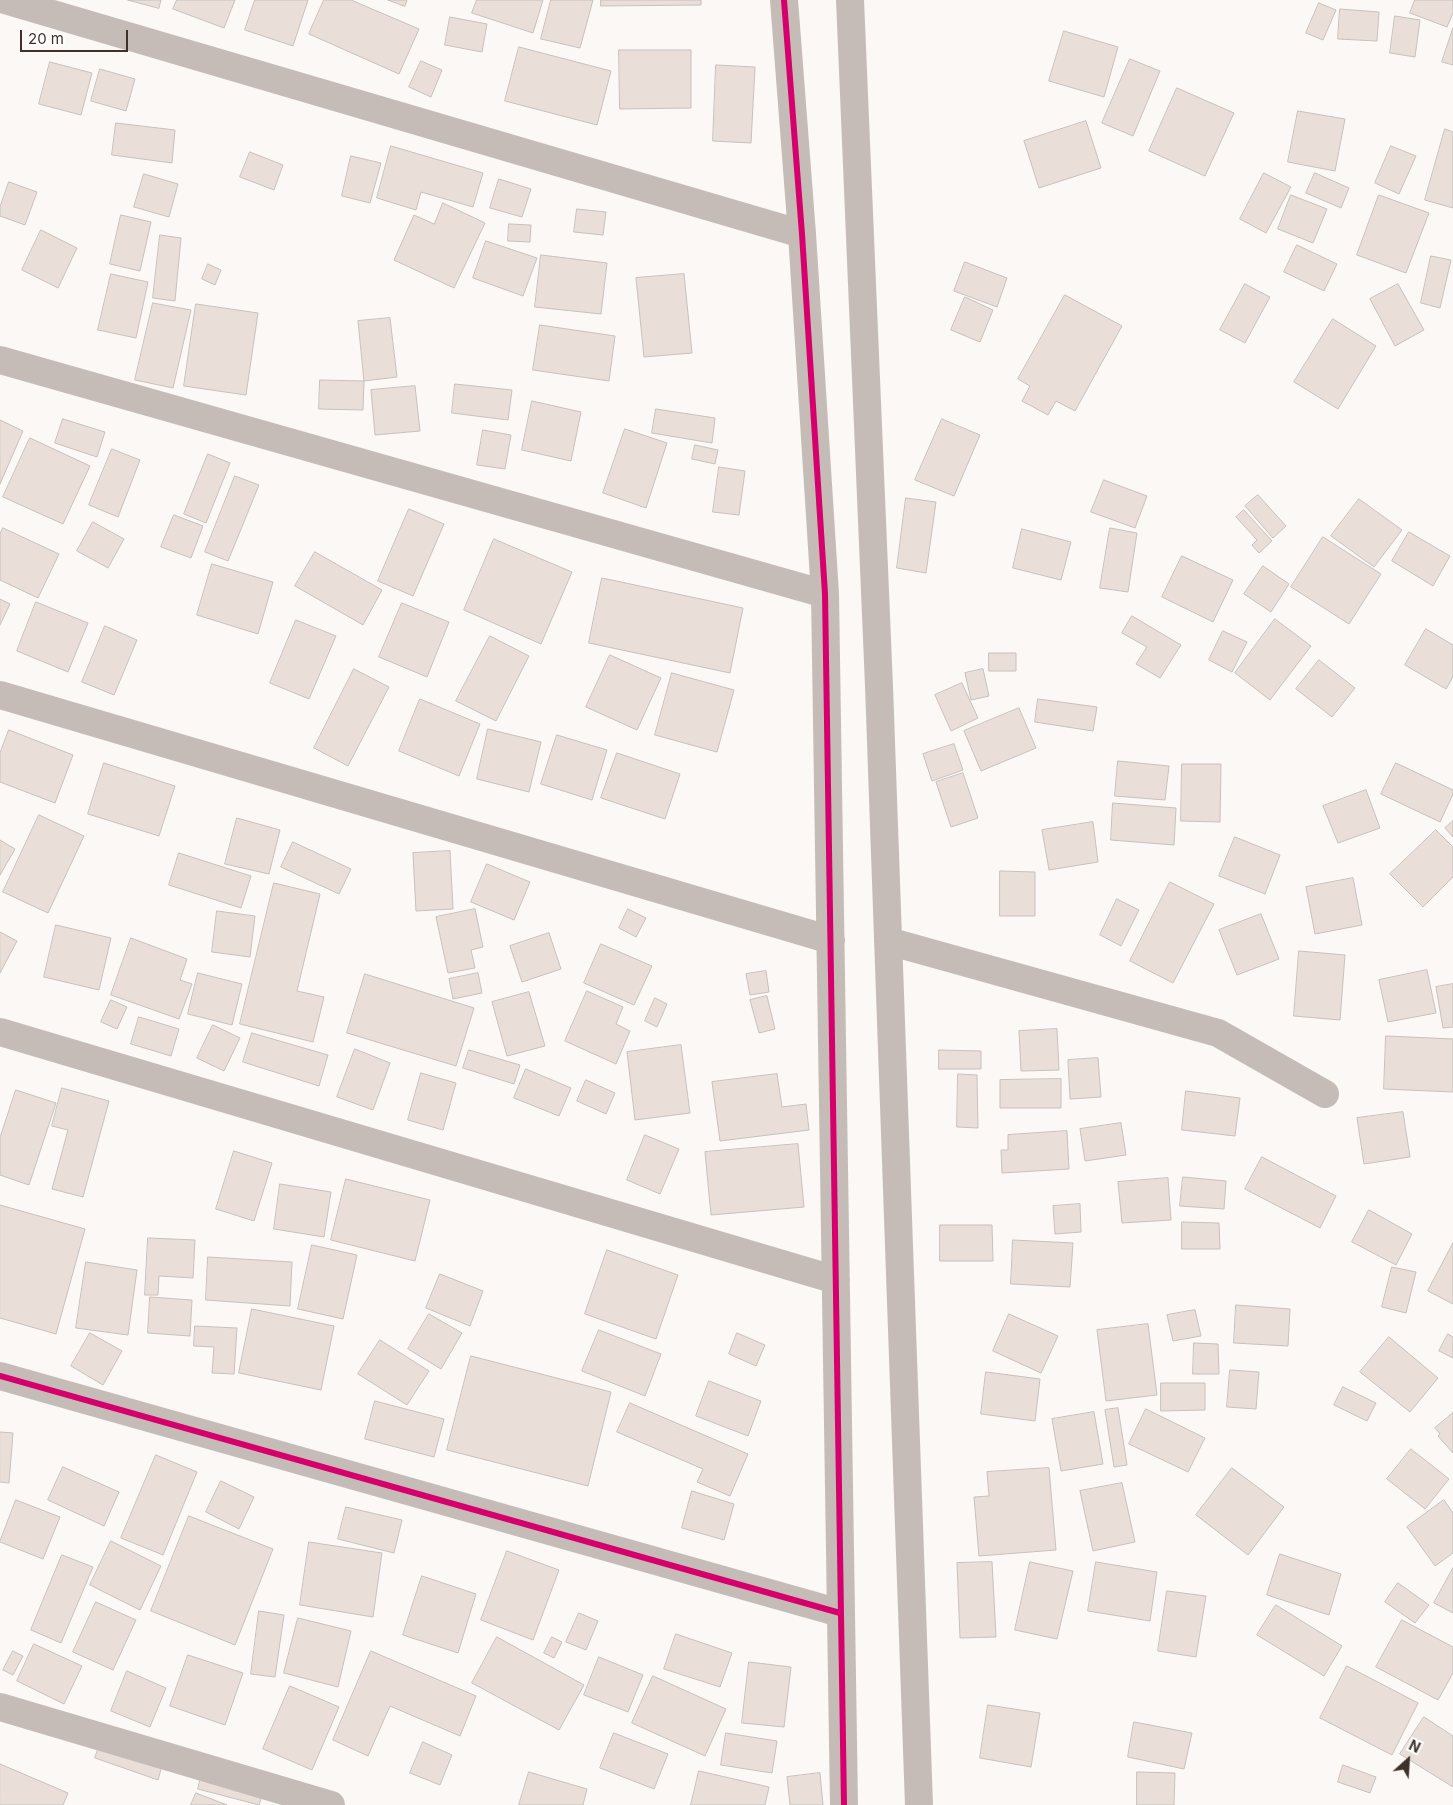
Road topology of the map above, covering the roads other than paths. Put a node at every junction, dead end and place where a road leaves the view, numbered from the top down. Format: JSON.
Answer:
{"nodes":[{"id":1,"x":5,"y":0,"type":"edge"},
{"id":2,"x":784,"y":0,"type":"edge"},
{"id":3,"x":850,"y":0,"type":"edge"},
{"id":4,"x":802,"y":234,"type":"junction"},
{"id":5,"x":0,"y":360,"type":"edge"},
{"id":6,"x":824,"y":594,"type":"junction"},
{"id":7,"x":0,"y":695,"type":"edge"},
{"id":8,"x":831,"y":940,"type":"junction"},
{"id":9,"x":888,"y":941,"type":"junction"},
{"id":10,"x":0,"y":1032,"type":"edge"},
{"id":11,"x":1326,"y":1094,"type":"dead end"},
{"id":12,"x":836,"y":1280,"type":"junction"},
{"id":13,"x":0,"y":1376,"type":"edge"},
{"id":14,"x":840,"y":1613,"type":"junction"},
{"id":15,"x":0,"y":1707,"type":"edge"},
{"id":16,"x":331,"y":1805,"type":"edge"},
{"id":17,"x":844,"y":1805,"type":"edge"},
{"id":18,"x":919,"y":1805,"type":"edge"}],
"edges":[{"from":1,"to":4,"type":"street"},
{"from":2,"to":4,"type":"street"},
{"from":3,"to":9,"type":"street"},
{"from":4,"to":6,"type":"street"},
{"from":5,"to":6,"type":"street"},
{"from":6,"to":8,"type":"street"},
{"from":7,"to":8,"type":"street"},
{"from":8,"to":12,"type":"street"},
{"from":9,"to":11,"type":"street"},
{"from":9,"to":18,"type":"street"},
{"from":10,"to":12,"type":"street"},
{"from":12,"to":14,"type":"street"},
{"from":13,"to":14,"type":"street"},
{"from":14,"to":17,"type":"street"},
{"from":15,"to":16,"type":"street"}]}
